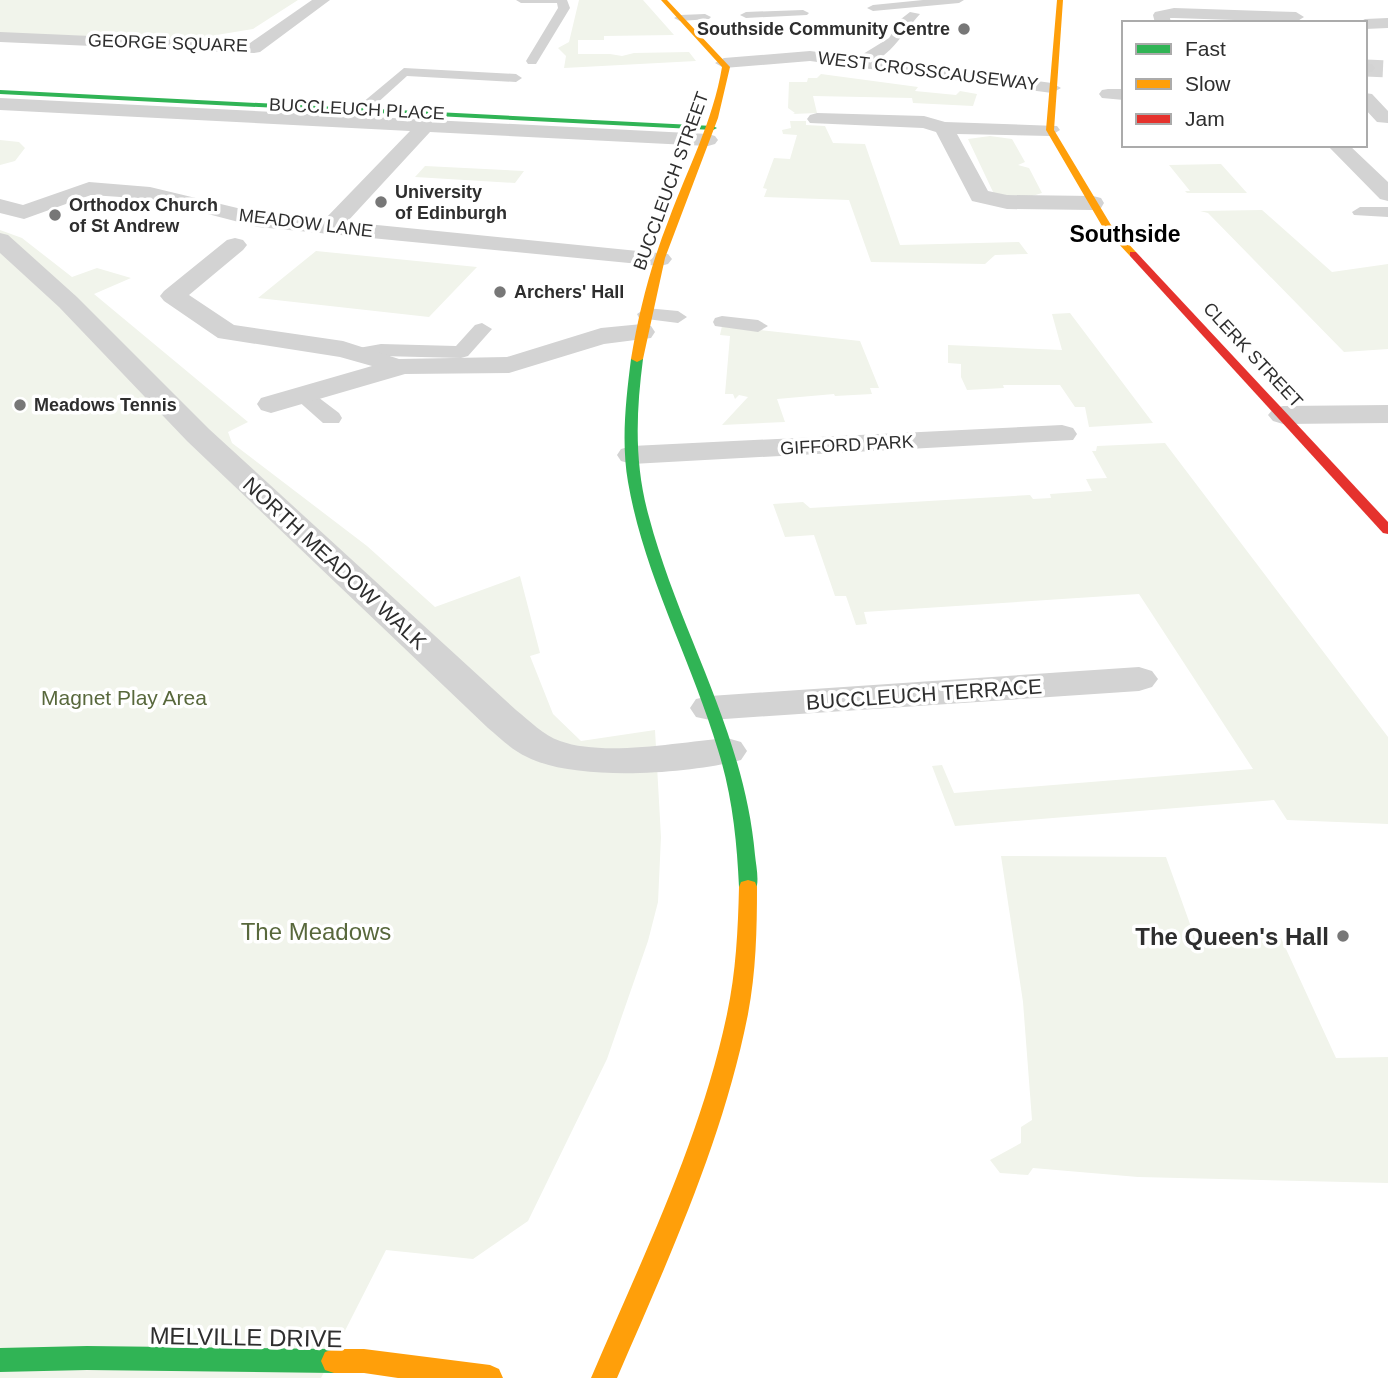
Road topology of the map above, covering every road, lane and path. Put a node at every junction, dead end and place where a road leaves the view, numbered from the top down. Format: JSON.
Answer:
{"nodes":[{"id":1,"x":323,"y":0,"type":"edge"},
{"id":2,"x":521,"y":0,"type":"edge"},
{"id":3,"x":561,"y":0,"type":"edge"},
{"id":4,"x":664,"y":0,"type":"edge"},
{"id":5,"x":959,"y":0,"type":"edge"},
{"id":6,"x":1060,"y":0,"type":"edge"},
{"id":7,"x":1284,"y":0,"type":"edge"},
{"id":8,"x":873,"y":8,"type":"dead end"},
{"id":9,"x":803,"y":13,"type":"dead end"},
{"id":10,"x":914,"y":14,"type":"dead end"},
{"id":11,"x":746,"y":15,"type":"dead end"},
{"id":12,"x":705,"y":17,"type":"dead end"},
{"id":13,"x":680,"y":18,"type":"junction"},
{"id":14,"x":1163,"y":18,"type":"edge"},
{"id":15,"x":1300,"y":21,"type":"edge"},
{"id":16,"x":1388,"y":23,"type":"edge"},
{"id":17,"x":1367,"y":24,"type":"edge"},
{"id":18,"x":0,"y":37,"type":"edge"},
{"id":19,"x":723,"y":38,"type":"dead end"},
{"id":20,"x":702,"y":39,"type":"junction"},
{"id":21,"x":764,"y":43,"type":"dead end"},
{"id":22,"x":804,"y":56,"type":"junction"},
{"id":23,"x":532,"y":61,"type":"dead end"},
{"id":24,"x":859,"y":62,"type":"junction"},
{"id":25,"x":724,"y":63,"type":"junction"},
{"id":26,"x":516,"y":78,"type":"dead end"},
{"id":27,"x":1052,"y":88,"type":"junction"},
{"id":28,"x":0,"y":92,"type":"edge"},
{"id":29,"x":1367,"y":101,"type":"edge"},
{"id":30,"x":0,"y":104,"type":"edge"},
{"id":31,"x":355,"y":116,"type":"junction"},
{"id":32,"x":1379,"y":118,"type":"edge"},
{"id":33,"x":432,"y":119,"type":"junction"},
{"id":34,"x":817,"y":119,"type":"dead end"},
{"id":35,"x":944,"y":128,"type":"junction"},
{"id":36,"x":1049,"y":129,"type":"junction"},
{"id":37,"x":711,"y":134,"type":"junction"},
{"id":38,"x":1338,"y":147,"type":"edge"},
{"id":39,"x":1388,"y":194,"type":"edge"},
{"id":40,"x":1093,"y":203,"type":"junction"},
{"id":41,"x":0,"y":206,"type":"edge"},
{"id":42,"x":1360,"y":212,"type":"dead end"},
{"id":43,"x":1388,"y":212,"type":"edge"},
{"id":44,"x":330,"y":227,"type":"junction"},
{"id":45,"x":0,"y":240,"type":"edge"},
{"id":46,"x":235,"y":245,"type":"dead end"},
{"id":47,"x":660,"y":259,"type":"junction"},
{"id":48,"x":678,"y":317,"type":"dead end"},
{"id":49,"x":722,"y":322,"type":"dead end"},
{"id":50,"x":644,"y":323,"type":"junction"},
{"id":51,"x":758,"y":326,"type":"dead end"},
{"id":52,"x":482,"y":329,"type":"dead end"},
{"id":53,"x":360,"y":353,"type":"junction"},
{"id":54,"x":397,"y":368,"type":"junction"},
{"id":55,"x":303,"y":394,"type":"junction"},
{"id":56,"x":271,"y":404,"type":"dead end"},
{"id":57,"x":1374,"y":414,"type":"edge"},
{"id":58,"x":1283,"y":415,"type":"junction"},
{"id":59,"x":331,"y":418,"type":"dead end"},
{"id":60,"x":1062,"y":434,"type":"dead end"},
{"id":61,"x":632,"y":455,"type":"junction"},
{"id":62,"x":1388,"y":530,"type":"edge"},
{"id":63,"x":1139,"y":679,"type":"dead end"},
{"id":64,"x":710,"y":708,"type":"junction"},
{"id":65,"x":727,"y":751,"type":"junction"},
{"id":66,"x":0,"y":1360,"type":"edge"},
{"id":67,"x":490,"y":1378,"type":"edge"},
{"id":68,"x":604,"y":1378,"type":"edge"}],
"edges":[{"from":1,"to":18,"type":"street","name":"GEORGE SQUARE"},
{"from":2,"to":3,"type":"lane"},
{"from":3,"to":23,"type":"lane"},
{"from":4,"to":13,"type":"street"},
{"from":5,"to":8,"type":"lane"},
{"from":6,"to":27,"type":"street"},
{"from":7,"to":15,"type":"street"},
{"from":9,"to":11,"type":"lane"},
{"from":10,"to":24,"type":"lane"},
{"from":12,"to":13,"type":"lane"},
{"from":13,"to":20,"type":"street"},
{"from":14,"to":15,"type":"street"},
{"from":16,"to":17,"type":"street"},
{"from":19,"to":20,"type":"street"},
{"from":20,"to":25,"type":"street"},
{"from":21,"to":22,"type":"street","name":"WEST CROSSCAUSEWAY"},
{"from":22,"to":24,"type":"street","name":"WEST CROSSCAUSEWAY"},
{"from":22,"to":25,"type":"street","name":"WEST CROSSCAUSEWAY"},
{"from":24,"to":27,"type":"street","name":"WEST CROSSCAUSEWAY"},
{"from":25,"to":37,"type":"street","name":"BUCCLEUCH STREET"},
{"from":26,"to":31,"type":"lane"},
{"from":27,"to":36,"type":"street"},
{"from":28,"to":31,"type":"street","name":"BUCCLEUCH PLACE"},
{"from":29,"to":32,"type":"street"},
{"from":30,"to":31,"type":"street","name":"BUCCLEUCH PLACE"},
{"from":31,"to":33,"type":"street","name":"BUCCLEUCH PLACE"},
{"from":33,"to":37,"type":"street","name":"BUCCLEUCH PLACE"},
{"from":33,"to":44,"type":"street"},
{"from":34,"to":35,"type":"street"},
{"from":35,"to":36,"type":"street"},
{"from":35,"to":40,"type":"street"},
{"from":36,"to":40,"type":"street","name":"CLERK STREET"},
{"from":37,"to":47,"type":"street","name":"BUCCLEUCH STREET"},
{"from":38,"to":39,"type":"street"},
{"from":40,"to":58,"type":"street","name":"CLERK STREET"},
{"from":41,"to":44,"type":"street","name":"MEADOW LANE"},
{"from":42,"to":43,"type":"lane"},
{"from":44,"to":47,"type":"street","name":"MEADOW LANE"},
{"from":45,"to":65,"type":"street","name":"NORTH MEADOW WALK"},
{"from":46,"to":53,"type":"street"},
{"from":47,"to":50,"type":"street","name":"BUCCLEUCH STREET"},
{"from":48,"to":50,"type":"lane"},
{"from":49,"to":51,"type":"lane"},
{"from":50,"to":54,"type":"street"},
{"from":50,"to":61,"type":"street","name":"BUCCLEUCH STREET"},
{"from":52,"to":53,"type":"lane"},
{"from":53,"to":54,"type":"street"},
{"from":54,"to":55,"type":"street"},
{"from":55,"to":56,"type":"street"},
{"from":55,"to":59,"type":"lane"},
{"from":57,"to":58,"type":"street"},
{"from":58,"to":62,"type":"street","name":"CLERK STREET"},
{"from":60,"to":61,"type":"street","name":"GIFFORD PARK"},
{"from":61,"to":64,"type":"street","name":"BUCCLEUCH STREET"},
{"from":63,"to":64,"type":"street","name":"BUCCLEUCH TERRACE"},
{"from":64,"to":65,"type":"street","name":"BUCCLEUCH STREET"},
{"from":65,"to":68,"type":"street","name":"BUCCLEUCH STREET"},
{"from":66,"to":67,"type":"street","name":"MELVILLE DRIVE"}]}
